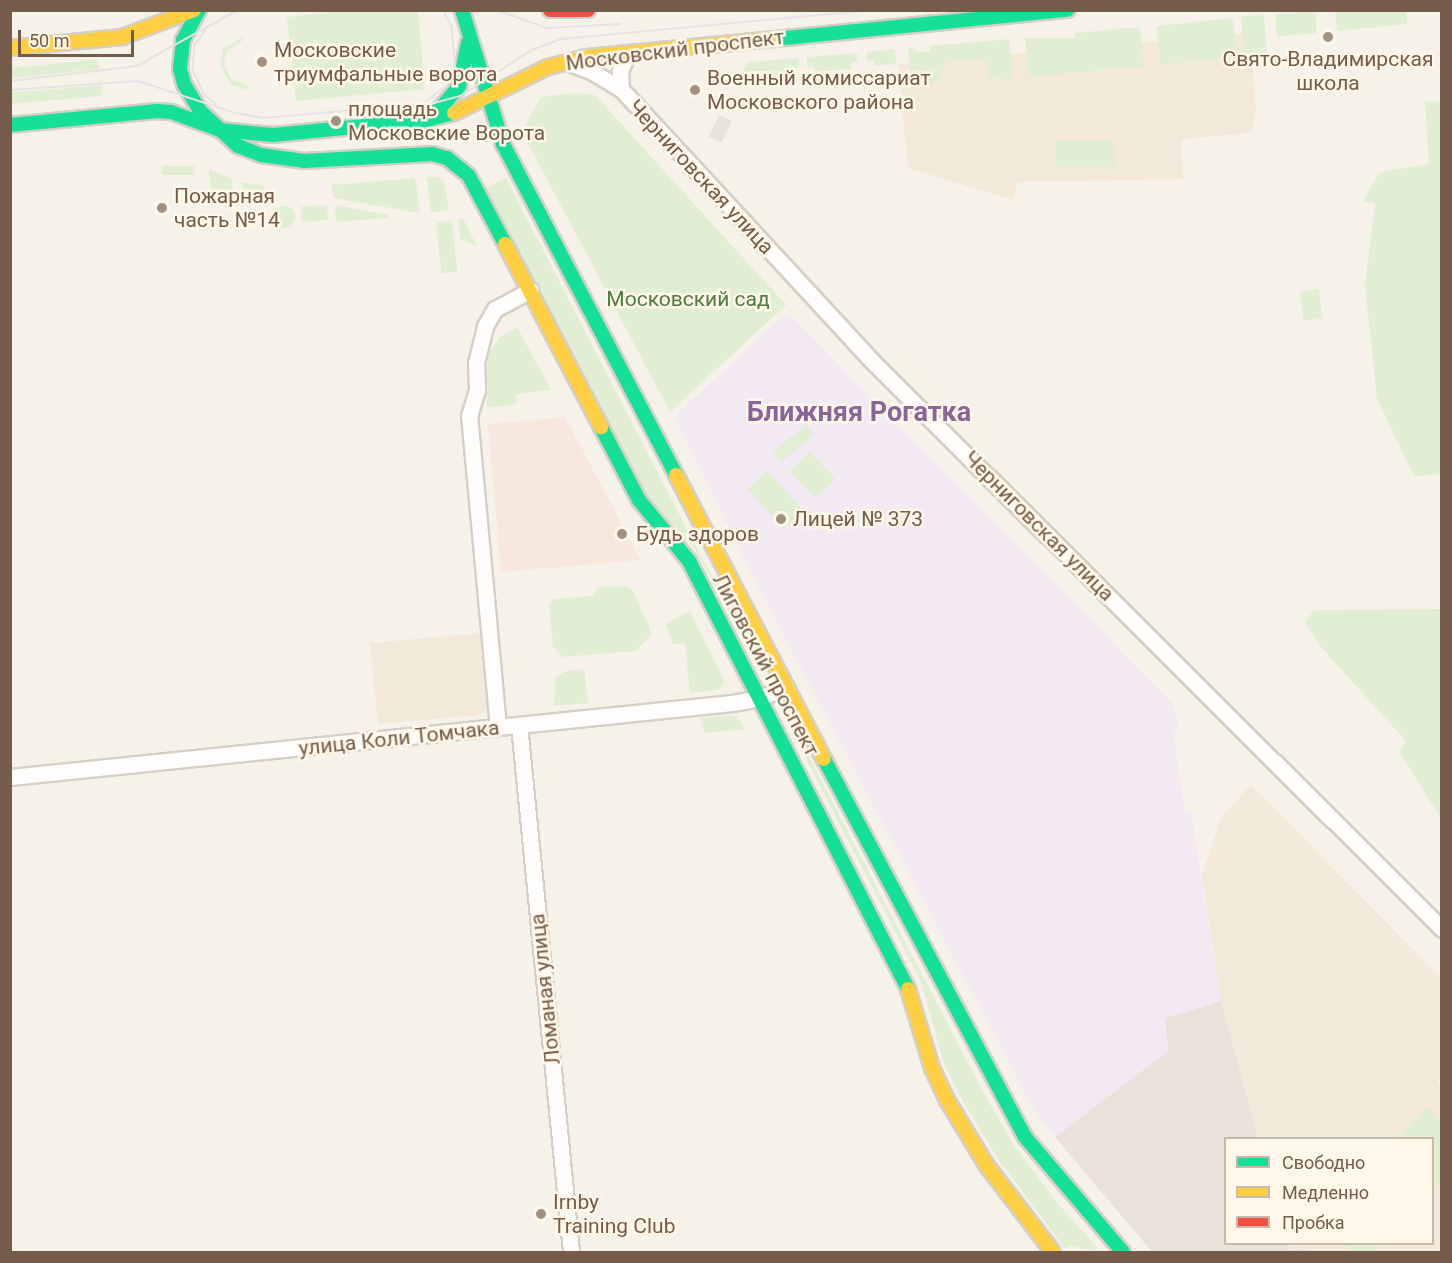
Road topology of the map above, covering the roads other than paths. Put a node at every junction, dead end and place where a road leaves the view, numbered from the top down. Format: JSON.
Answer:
{"nodes":[{"id":1,"x":177,"y":10,"type":"edge"},
{"id":2,"x":196,"y":10,"type":"edge"},
{"id":3,"x":462,"y":10,"type":"edge"},
{"id":4,"x":550,"y":10,"type":"edge"},
{"id":5,"x":588,"y":10,"type":"edge"},
{"id":6,"x":1068,"y":10,"type":"edge"},
{"id":7,"x":980,"y":15,"type":"edge"},
{"id":8,"x":162,"y":25,"type":"junction"},
{"id":9,"x":469,"y":30,"type":"junction"},
{"id":10,"x":10,"y":48,"type":"edge"},
{"id":11,"x":628,"y":53,"type":"junction"},
{"id":12,"x":562,"y":62,"type":"junction"},
{"id":13,"x":621,"y":89,"type":"junction"},
{"id":14,"x":488,"y":99,"type":"junction"},
{"id":15,"x":408,"y":121,"type":"junction"},
{"id":16,"x":10,"y":125,"type":"edge"},
{"id":17,"x":220,"y":130,"type":"junction"},
{"id":18,"x":530,"y":290,"type":"junction"},
{"id":19,"x":786,"y":687,"type":"junction"},
{"id":20,"x":760,"y":698,"type":"junction"},
{"id":21,"x":519,"y":725,"type":"junction"},
{"id":22,"x":498,"y":728,"type":"junction"},
{"id":23,"x":10,"y":777,"type":"edge"},
{"id":24,"x":1442,"y":929,"type":"edge"},
{"id":25,"x":571,"y":1252,"type":"edge"},
{"id":26,"x":1053,"y":1252,"type":"edge"},
{"id":27,"x":1123,"y":1252,"type":"edge"}],
"edges":[{"from":1,"to":8,"type":"street"},
{"from":2,"to":8,"type":"main road"},
{"from":2,"to":17,"type":"main road"},
{"from":3,"to":9,"type":"main road"},
{"from":4,"to":5,"type":"main road"},
{"from":6,"to":7,"type":"main road","name":"Московский проспект"},
{"from":7,"to":11,"type":"main road","name":"Московский проспект"},
{"from":8,"to":10,"type":"main road"},
{"from":9,"to":14,"type":"main road","name":"Лиговский проспект"},
{"from":9,"to":15,"type":"main road"},
{"from":11,"to":12,"type":"main road","name":"Московский проспект"},
{"from":11,"to":13,"type":"street","name":"Черниговская улица"},
{"from":12,"to":13,"type":"street","name":"Черниговская улица"},
{"from":12,"to":14,"type":"main road","name":"Московский проспект"},
{"from":13,"to":24,"type":"street","name":"Черниговская улица"},
{"from":14,"to":15,"type":"main road","name":"Московский проспект"},
{"from":14,"to":19,"type":"main road","name":"Лиговский проспект"},
{"from":15,"to":17,"type":"main road","name":"Московский проспект"},
{"from":16,"to":17,"type":"main road","name":"Московский проспект"},
{"from":17,"to":18,"type":"main road","name":"Лиговский проспект"},
{"from":18,"to":20,"type":"main road","name":"Лиговский проспект"},
{"from":18,"to":22,"type":"street"},
{"from":19,"to":20,"type":"street","name":"улица Коли Томчака"},
{"from":19,"to":27,"type":"main road","name":"Лиговский проспект"},
{"from":20,"to":21,"type":"street","name":"улица Коли Томчака"},
{"from":20,"to":26,"type":"main road","name":"Лиговский проспект"},
{"from":21,"to":22,"type":"street","name":"улица Коли Томчака"},
{"from":21,"to":25,"type":"street","name":"Ломаная улица"},
{"from":22,"to":23,"type":"street","name":"улица Коли Томчака"}]}
